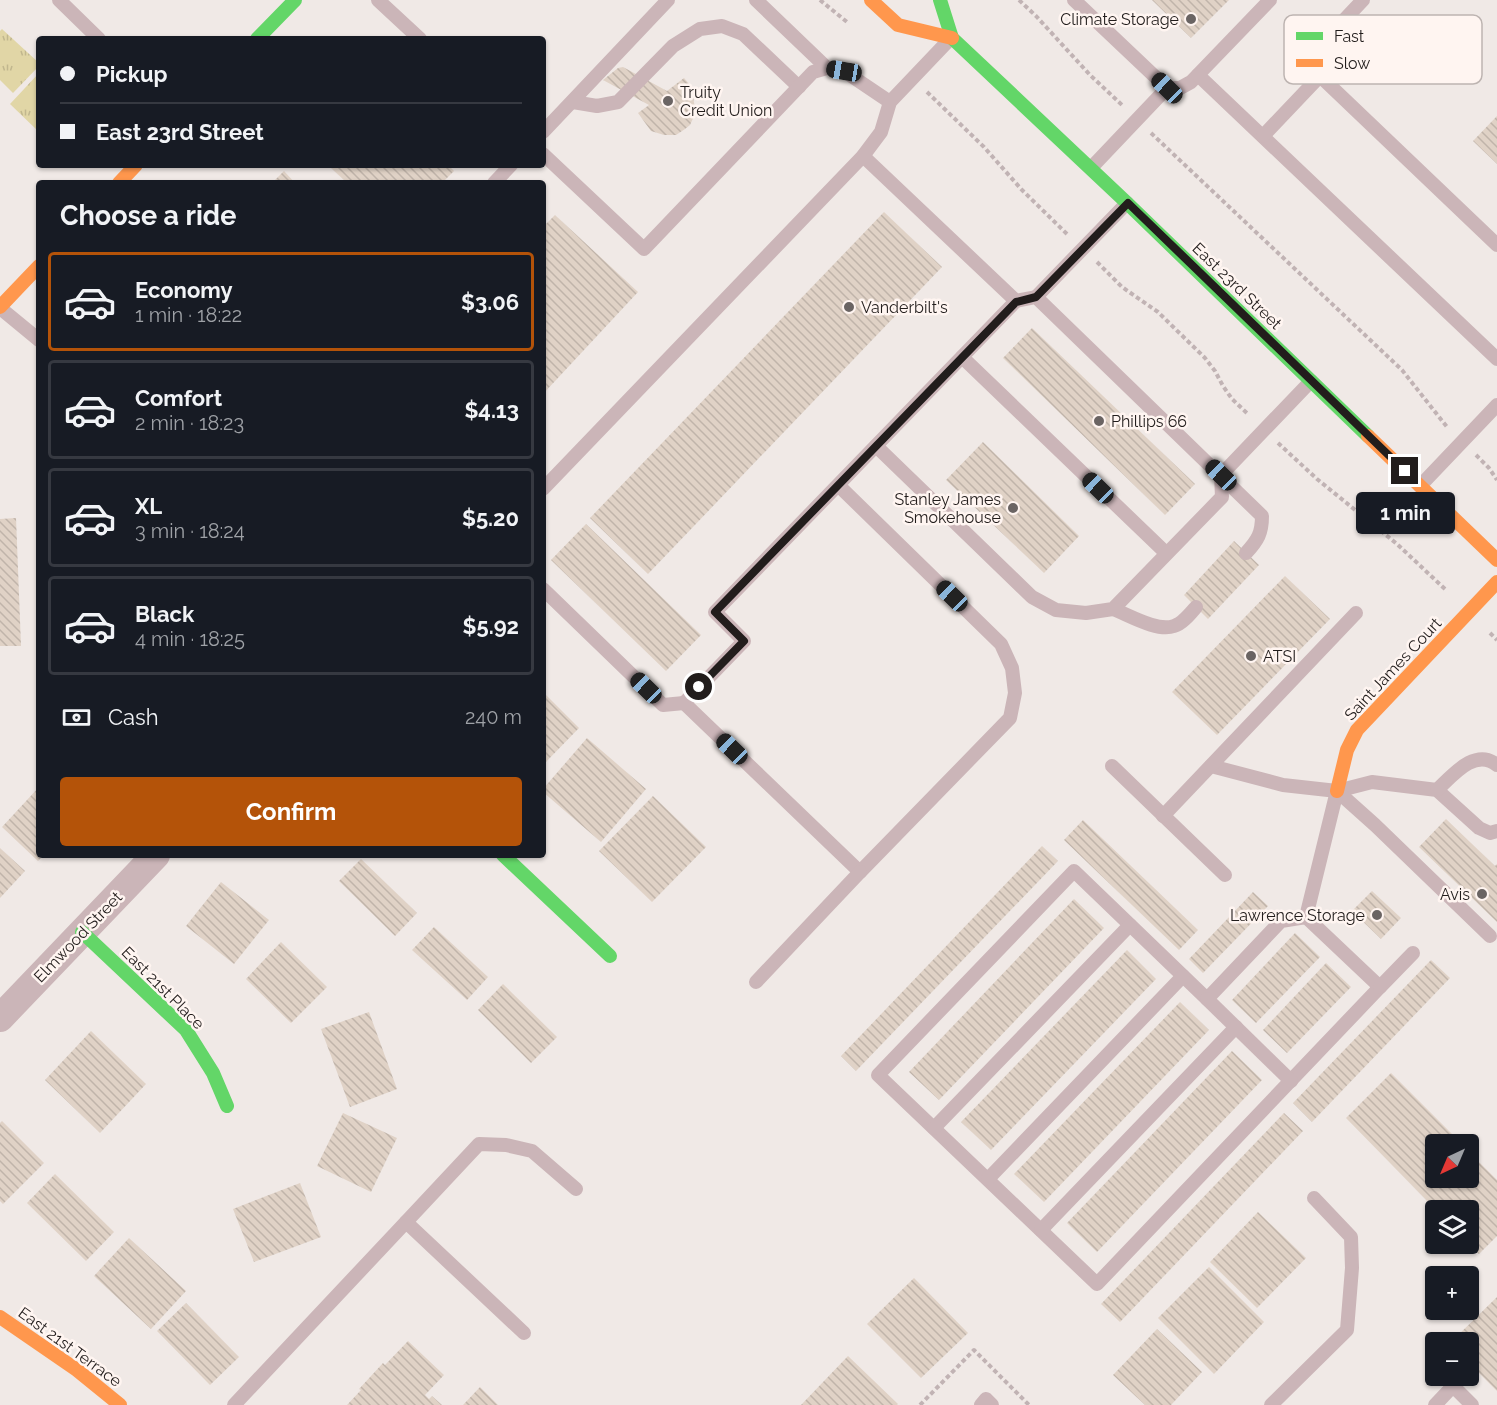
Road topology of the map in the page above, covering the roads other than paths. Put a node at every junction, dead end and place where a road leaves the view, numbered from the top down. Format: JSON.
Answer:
{"nodes":[{"id":1,"x":59,"y":0,"type":"edge"},
{"id":2,"x":295,"y":0,"type":"edge"},
{"id":3,"x":378,"y":0,"type":"edge"},
{"id":4,"x":668,"y":0,"type":"edge"},
{"id":5,"x":756,"y":0,"type":"edge"},
{"id":6,"x":871,"y":0,"type":"edge"},
{"id":7,"x":940,"y":0,"type":"edge"},
{"id":8,"x":1074,"y":0,"type":"edge"},
{"id":9,"x":1270,"y":0,"type":"edge"},
{"id":10,"x":1363,"y":0,"type":"edge"},
{"id":11,"x":1349,"y":15,"type":"edge"},
{"id":12,"x":96,"y":36,"type":"edge"},
{"id":13,"x":260,"y":36,"type":"edge"},
{"id":14,"x":417,"y":36,"type":"edge"},
{"id":15,"x":952,"y":38,"type":"junction"},
{"id":16,"x":827,"y":68,"type":"junction"},
{"id":17,"x":1198,"y":75,"type":"junction"},
{"id":18,"x":1312,"y":84,"type":"edge"},
{"id":19,"x":1328,"y":84,"type":"edge"},
{"id":20,"x":799,"y":87,"type":"junction"},
{"id":21,"x":1167,"y":88,"type":"junction"},
{"id":22,"x":573,"y":102,"type":"junction"},
{"id":23,"x":890,"y":102,"type":"junction"},
{"id":24,"x":546,"y":129,"type":"edge"},
{"id":25,"x":1263,"y":136,"type":"junction"},
{"id":26,"x":863,"y":156,"type":"junction"},
{"id":27,"x":546,"y":157,"type":"edge"},
{"id":28,"x":133,"y":168,"type":"edge"},
{"id":29,"x":508,"y":168,"type":"edge"},
{"id":30,"x":1090,"y":168,"type":"junction"},
{"id":31,"x":122,"y":180,"type":"edge"},
{"id":32,"x":497,"y":180,"type":"edge"},
{"id":33,"x":1128,"y":203,"type":"junction"},
{"id":34,"x":1497,"y":245,"type":"edge"},
{"id":35,"x":36,"y":269,"type":"edge"},
{"id":36,"x":1036,"y":297,"type":"junction"},
{"id":37,"x":1016,"y":302,"type":"junction"},
{"id":38,"x":0,"y":308,"type":"edge"},
{"id":39,"x":36,"y":338,"type":"edge"},
{"id":40,"x":962,"y":357,"type":"junction"},
{"id":41,"x":1497,"y":359,"type":"edge"},
{"id":42,"x":1312,"y":380,"type":"junction"},
{"id":43,"x":1497,"y":405,"type":"edge"},
{"id":44,"x":876,"y":446,"type":"junction"},
{"id":45,"x":1221,"y":475,"type":"junction"},
{"id":46,"x":838,"y":485,"type":"junction"},
{"id":47,"x":546,"y":486,"type":"edge"},
{"id":48,"x":1420,"y":486,"type":"junction"},
{"id":49,"x":1166,"y":553,"type":"junction"},
{"id":50,"x":1246,"y":553,"type":"dead end"},
{"id":51,"x":1497,"y":560,"type":"edge"},
{"id":52,"x":1497,"y":582,"type":"edge"},
{"id":53,"x":546,"y":592,"type":"edge"},
{"id":54,"x":1196,"y":607,"type":"dead end"},
{"id":55,"x":1113,"y":609,"type":"junction"},
{"id":56,"x":1356,"y":614,"type":"dead end"},
{"id":57,"x":684,"y":703,"type":"junction"},
{"id":58,"x":1497,"y":765,"type":"edge"},
{"id":59,"x":1112,"y":766,"type":"dead end"},
{"id":60,"x":1211,"y":766,"type":"junction"},
{"id":61,"x":1437,"y":790,"type":"junction"},
{"id":62,"x":1336,"y":791,"type":"junction"},
{"id":63,"x":1163,"y":816,"type":"junction"},
{"id":64,"x":1497,"y":831,"type":"edge"},
{"id":65,"x":153,"y":858,"type":"edge"},
{"id":66,"x":506,"y":858,"type":"edge"},
{"id":67,"x":860,"y":872,"type":"junction"},
{"id":68,"x":1225,"y":875,"type":"dead end"},
{"id":69,"x":1306,"y":917,"type":"junction"},
{"id":70,"x":1130,"y":925,"type":"junction"},
{"id":71,"x":82,"y":932,"type":"junction"},
{"id":72,"x":1490,"y":936,"type":"dead end"},
{"id":73,"x":1413,"y":953,"type":"dead end"},
{"id":74,"x":610,"y":956,"type":"dead end"},
{"id":75,"x":1183,"y":976,"type":"junction"},
{"id":76,"x":756,"y":982,"type":"dead end"},
{"id":77,"x":1380,"y":987,"type":"junction"},
{"id":78,"x":1207,"y":999,"type":"junction"},
{"id":79,"x":0,"y":1018,"type":"edge"},
{"id":80,"x":1236,"y":1027,"type":"junction"},
{"id":81,"x":1291,"y":1081,"type":"junction"},
{"id":82,"x":227,"y":1106,"type":"dead end"},
{"id":83,"x":934,"y":1128,"type":"junction"},
{"id":84,"x":988,"y":1179,"type":"junction"},
{"id":85,"x":576,"y":1189,"type":"dead end"},
{"id":86,"x":1314,"y":1198,"type":"dead end"},
{"id":87,"x":406,"y":1222,"type":"junction"},
{"id":88,"x":1041,"y":1230,"type":"junction"},
{"id":89,"x":0,"y":1317,"type":"edge"},
{"id":90,"x":524,"y":1334,"type":"dead end"},
{"id":91,"x":120,"y":1405,"type":"edge"},
{"id":92,"x":234,"y":1405,"type":"edge"},
{"id":93,"x":981,"y":1405,"type":"edge"},
{"id":94,"x":992,"y":1405,"type":"edge"},
{"id":95,"x":1271,"y":1405,"type":"edge"},
{"id":96,"x":1435,"y":1405,"type":"edge"},
{"id":97,"x":1472,"y":1405,"type":"edge"}],
"edges":[{"from":1,"to":12,"type":"lane"},
{"from":2,"to":13,"type":"street"},
{"from":3,"to":14,"type":"lane"},
{"from":4,"to":22,"type":"lane"},
{"from":5,"to":16,"type":"lane"},
{"from":6,"to":15,"type":"street","name":"East 23rd Street"},
{"from":7,"to":15,"type":"street","name":"East 23rd Street"},
{"from":8,"to":21,"type":"lane"},
{"from":9,"to":17,"type":"lane"},
{"from":10,"to":11,"type":"lane"},
{"from":15,"to":23,"type":"lane"},
{"from":15,"to":30,"type":"street","name":"East 23rd Street"},
{"from":16,"to":20,"type":"lane"},
{"from":16,"to":23,"type":"lane"},
{"from":17,"to":21,"type":"lane"},
{"from":17,"to":25,"type":"lane"},
{"from":18,"to":25,"type":"lane"},
{"from":19,"to":34,"type":"lane"},
{"from":20,"to":22,"type":"lane"},
{"from":20,"to":27,"type":"lane"},
{"from":21,"to":30,"type":"lane"},
{"from":22,"to":24,"type":"lane"},
{"from":23,"to":26,"type":"lane"},
{"from":25,"to":41,"type":"lane"},
{"from":26,"to":37,"type":"lane"},
{"from":26,"to":47,"type":"lane"},
{"from":28,"to":31,"type":"street"},
{"from":29,"to":32,"type":"lane"},
{"from":30,"to":33,"type":"street","name":"East 23rd Street"},
{"from":33,"to":36,"type":"lane"},
{"from":33,"to":42,"type":"street","name":"East 23rd Street"},
{"from":35,"to":38,"type":"street"},
{"from":36,"to":37,"type":"lane"},
{"from":36,"to":45,"type":"lane"},
{"from":37,"to":40,"type":"lane"},
{"from":38,"to":39,"type":"lane"},
{"from":40,"to":44,"type":"lane"},
{"from":40,"to":49,"type":"lane"},
{"from":42,"to":45,"type":"lane"},
{"from":42,"to":48,"type":"street","name":"East 23rd Street"},
{"from":43,"to":48,"type":"lane"},
{"from":44,"to":46,"type":"lane"},
{"from":44,"to":55,"type":"lane"},
{"from":45,"to":49,"type":"lane"},
{"from":45,"to":50,"type":"lane"},
{"from":46,"to":57,"type":"lane"},
{"from":46,"to":67,"type":"lane"},
{"from":48,"to":51,"type":"street","name":"East 23rd Street"},
{"from":49,"to":55,"type":"lane"},
{"from":52,"to":62,"type":"street","name":"Saint James Court"},
{"from":53,"to":57,"type":"lane"},
{"from":54,"to":55,"type":"lane"},
{"from":56,"to":60,"type":"lane"},
{"from":57,"to":67,"type":"lane"},
{"from":58,"to":61,"type":"lane"},
{"from":59,"to":63,"type":"lane"},
{"from":60,"to":62,"type":"lane"},
{"from":60,"to":63,"type":"lane"},
{"from":61,"to":62,"type":"lane"},
{"from":61,"to":64,"type":"lane"},
{"from":62,"to":69,"type":"lane"},
{"from":62,"to":72,"type":"lane"},
{"from":63,"to":68,"type":"lane"},
{"from":65,"to":71,"type":"street","name":"Elmwood Street"},
{"from":66,"to":74,"type":"street"},
{"from":67,"to":76,"type":"lane"},
{"from":69,"to":77,"type":"lane"},
{"from":69,"to":78,"type":"lane"},
{"from":70,"to":75,"type":"lane"},
{"from":70,"to":83,"type":"lane"},
{"from":70,"to":83,"type":"lane"},
{"from":71,"to":79,"type":"street","name":"Elmwood Street"},
{"from":71,"to":82,"type":"street","name":"East 21st Place"},
{"from":73,"to":77,"type":"lane"},
{"from":75,"to":78,"type":"lane"},
{"from":75,"to":84,"type":"lane"},
{"from":77,"to":81,"type":"lane"},
{"from":78,"to":80,"type":"lane"},
{"from":80,"to":81,"type":"lane"},
{"from":80,"to":88,"type":"lane"},
{"from":81,"to":88,"type":"lane"},
{"from":83,"to":84,"type":"lane"},
{"from":84,"to":88,"type":"lane"},
{"from":85,"to":87,"type":"lane"},
{"from":86,"to":95,"type":"lane"},
{"from":87,"to":90,"type":"lane"},
{"from":87,"to":92,"type":"lane"},
{"from":89,"to":91,"type":"street","name":"East 21st Terrace"},
{"from":93,"to":94,"type":"lane"},
{"from":96,"to":97,"type":"lane"}]}
